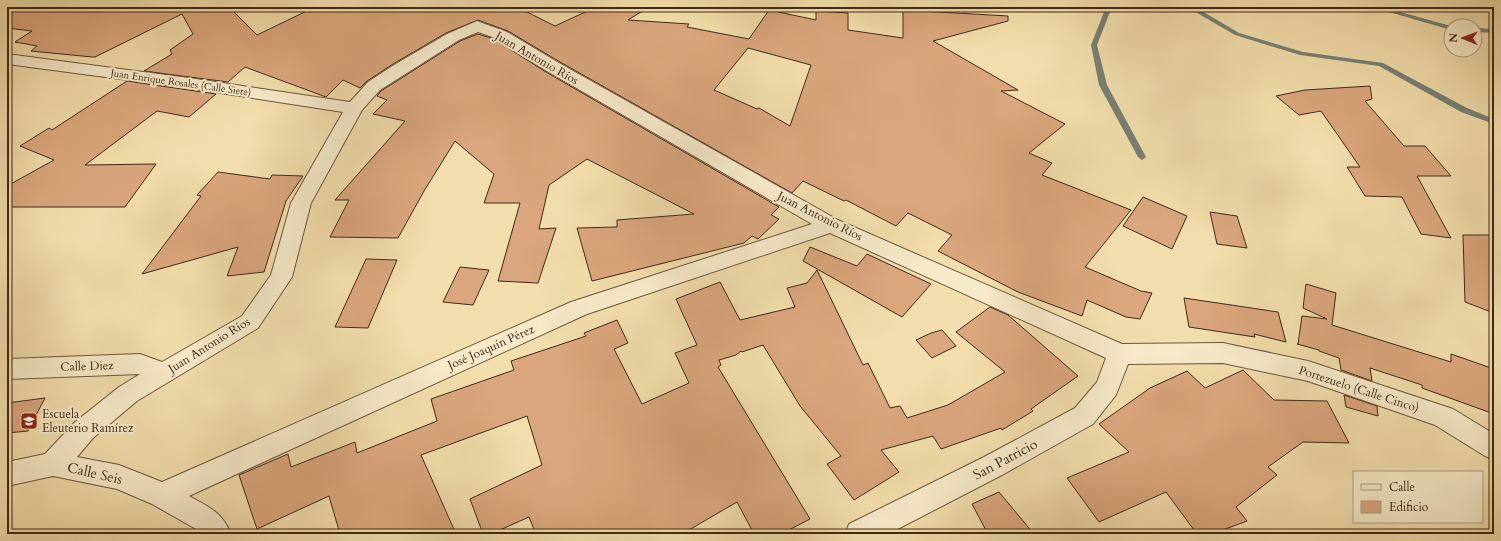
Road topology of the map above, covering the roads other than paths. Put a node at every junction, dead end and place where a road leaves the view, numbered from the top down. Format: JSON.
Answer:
{"nodes":[{"id":1,"x":7,"y":59,"type":"edge"},
{"id":2,"x":354,"y":108,"type":"junction"},
{"id":3,"x":831,"y":224,"type":"junction"},
{"id":4,"x":1120,"y":354,"type":"junction"},
{"id":5,"x":7,"y":369,"type":"edge"},
{"id":6,"x":164,"y":373,"type":"junction"},
{"id":7,"x":1494,"y":448,"type":"edge"},
{"id":8,"x":53,"y":464,"type":"junction"},
{"id":9,"x":7,"y":474,"type":"edge"},
{"id":10,"x":162,"y":495,"type":"junction"},
{"id":11,"x":217,"y":534,"type":"edge"},
{"id":12,"x":860,"y":534,"type":"edge"}],
"edges":[{"from":1,"to":2,"type":"street","name":"Juan Enrique Rosales (Calle Siete)"},
{"from":2,"to":3,"type":"street","name":"Juan Antonio Ríos"},
{"from":2,"to":6,"type":"street","name":"Juan Antonio Ríos"},
{"from":3,"to":4,"type":"street","name":"Juan Antonio Ríos"},
{"from":3,"to":10,"type":"street","name":"José Joaquín Pérez"},
{"from":4,"to":7,"type":"street","name":"Portezuelo (Calle Cinco)"},
{"from":4,"to":12,"type":"street","name":"San Patricio"},
{"from":5,"to":6,"type":"street","name":"Calle Diez"},
{"from":6,"to":8,"type":"street","name":"Juan Antonio Ríos"},
{"from":8,"to":9,"type":"street","name":"Calle Seis"},
{"from":8,"to":10,"type":"street","name":"Calle Seis"},
{"from":10,"to":11,"type":"street","name":"Calle Seis"}]}
